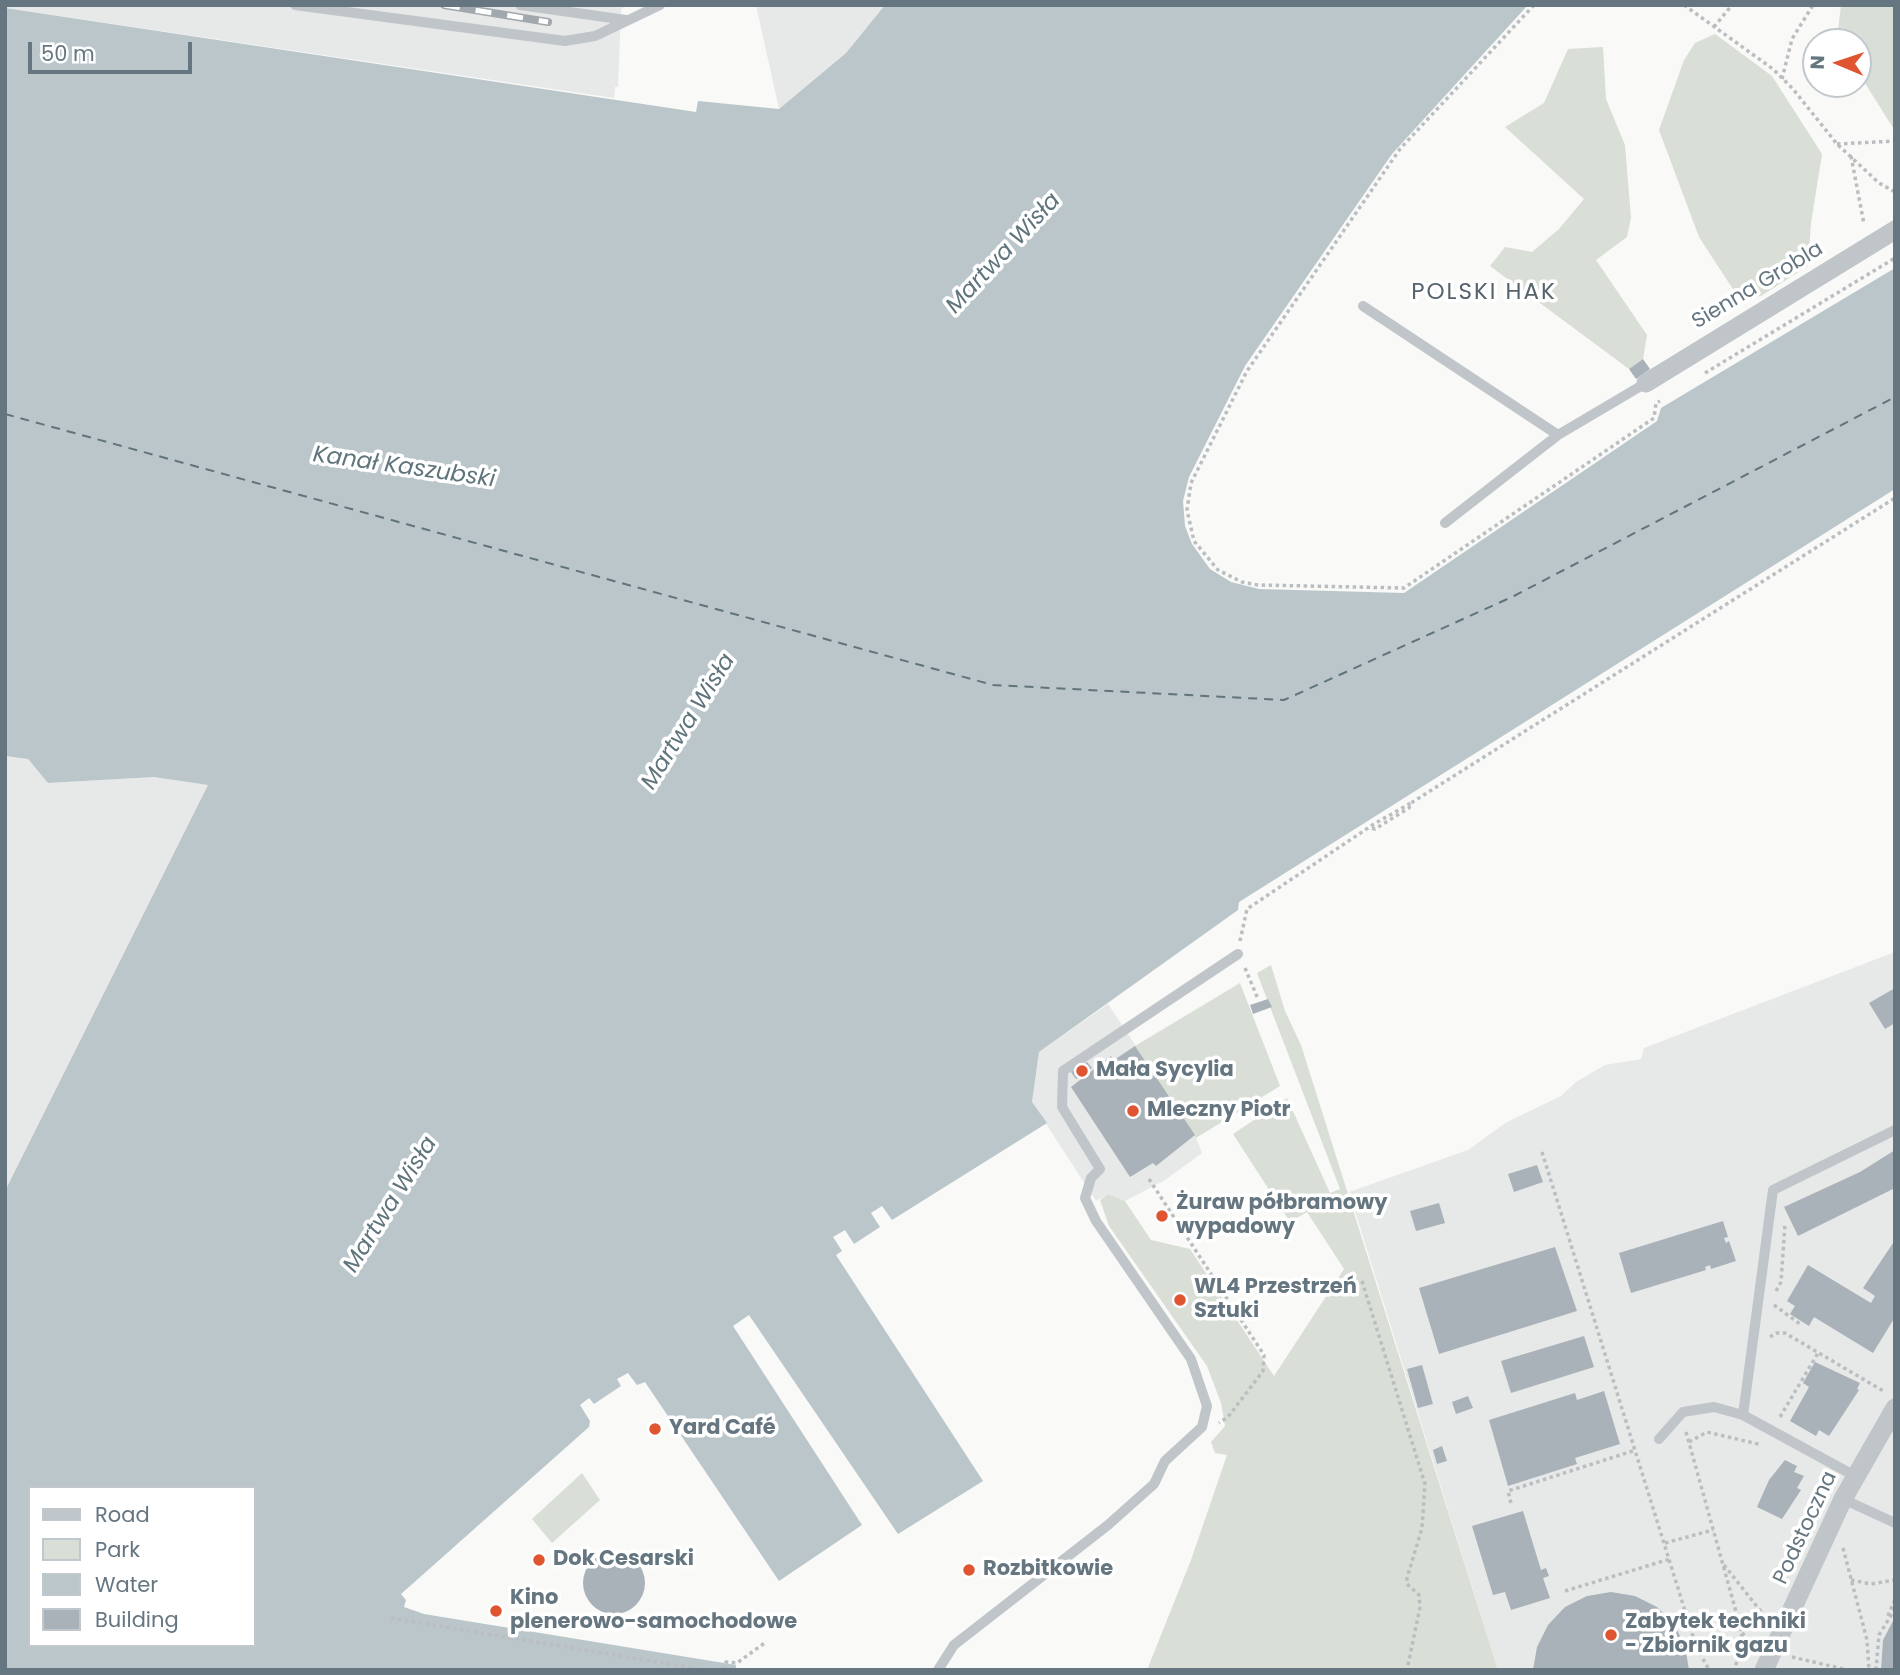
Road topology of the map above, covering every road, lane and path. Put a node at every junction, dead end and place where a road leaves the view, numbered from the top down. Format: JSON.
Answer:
{"nodes":[{"id":1,"x":295,"y":5,"type":"edge"},
{"id":2,"x":520,"y":5,"type":"edge"},
{"id":3,"x":660,"y":5,"type":"edge"},
{"id":4,"x":1534,"y":5,"type":"edge"},
{"id":5,"x":1684,"y":5,"type":"edge"},
{"id":6,"x":1732,"y":5,"type":"edge"},
{"id":7,"x":1813,"y":5,"type":"edge"},
{"id":8,"x":626,"y":20,"type":"junction"},
{"id":9,"x":1714,"y":27,"type":"junction"},
{"id":10,"x":1783,"y":79,"type":"junction"},
{"id":11,"x":1895,"y":141,"type":"edge"},
{"id":12,"x":1837,"y":144,"type":"junction"},
{"id":13,"x":1851,"y":156,"type":"junction"},
{"id":14,"x":1895,"y":192,"type":"edge"},
{"id":15,"x":1895,"y":230,"type":"edge"},
{"id":16,"x":1867,"y":247,"type":"junction"},
{"id":17,"x":1895,"y":258,"type":"edge"},
{"id":18,"x":1363,"y":306,"type":"dead end"},
{"id":19,"x":1696,"y":379,"type":"dead end"},
{"id":20,"x":1646,"y":383,"type":"joint"},
{"id":21,"x":1661,"y":400,"type":"dead end"},
{"id":22,"x":1558,"y":435,"type":"junction"},
{"id":23,"x":1895,"y":498,"type":"edge"},
{"id":24,"x":1445,"y":523,"type":"dead end"},
{"id":25,"x":1238,"y":954,"type":"joint"},
{"id":26,"x":1250,"y":977,"type":"dead end"},
{"id":27,"x":1258,"y":999,"type":"dead end"},
{"id":28,"x":1895,"y":1129,"type":"edge"},
{"id":29,"x":1542,"y":1152,"type":"dead end"},
{"id":30,"x":1149,"y":1179,"type":"dead end"},
{"id":31,"x":1772,"y":1213,"type":"junction"},
{"id":32,"x":1362,"y":1280,"type":"dead end"},
{"id":33,"x":1800,"y":1324,"type":"dead end"},
{"id":34,"x":1765,"y":1346,"type":"dead end"},
{"id":35,"x":1818,"y":1353,"type":"junction"},
{"id":36,"x":1891,"y":1401,"type":"edge"},
{"id":37,"x":1681,"y":1415,"type":"junction"},
{"id":38,"x":1744,"y":1415,"type":"junction"},
{"id":39,"x":1773,"y":1416,"type":"dead end"},
{"id":40,"x":1202,"y":1427,"type":"junction"},
{"id":41,"x":1659,"y":1439,"type":"dead end"},
{"id":42,"x":1689,"y":1442,"type":"junction"},
{"id":43,"x":1770,"y":1447,"type":"dead end"},
{"id":44,"x":1636,"y":1450,"type":"junction"},
{"id":45,"x":1855,"y":1476,"type":"junction"},
{"id":46,"x":1843,"y":1499,"type":"junction"},
{"id":47,"x":1511,"y":1503,"type":"dead end"},
{"id":48,"x":1895,"y":1523,"type":"edge"},
{"id":49,"x":1713,"y":1530,"type":"junction"},
{"id":50,"x":1665,"y":1544,"type":"junction"},
{"id":51,"x":1842,"y":1544,"type":"dead end"},
{"id":52,"x":1670,"y":1559,"type":"junction"},
{"id":53,"x":1723,"y":1564,"type":"junction"},
{"id":54,"x":1852,"y":1580,"type":"junction"},
{"id":55,"x":1895,"y":1580,"type":"edge"},
{"id":56,"x":1565,"y":1591,"type":"dead end"},
{"id":57,"x":1895,"y":1599,"type":"edge"},
{"id":58,"x":1895,"y":1609,"type":"edge"},
{"id":59,"x":1737,"y":1615,"type":"junction"},
{"id":60,"x":391,"y":1618,"type":"dead end"},
{"id":61,"x":1886,"y":1620,"type":"junction"},
{"id":62,"x":1690,"y":1627,"type":"junction"},
{"id":63,"x":1781,"y":1634,"type":"junction"},
{"id":64,"x":766,"y":1642,"type":"dead end"},
{"id":65,"x":1784,"y":1655,"type":"dead end"},
{"id":66,"x":705,"y":1670,"type":"edge"},
{"id":67,"x":724,"y":1670,"type":"edge"},
{"id":68,"x":938,"y":1670,"type":"edge"},
{"id":69,"x":1407,"y":1670,"type":"edge"},
{"id":70,"x":1709,"y":1670,"type":"edge"},
{"id":71,"x":1735,"y":1670,"type":"edge"},
{"id":72,"x":1764,"y":1670,"type":"edge"},
{"id":73,"x":1848,"y":1670,"type":"edge"},
{"id":74,"x":1869,"y":1670,"type":"edge"},
{"id":75,"x":1876,"y":1670,"type":"edge"}],
"edges":[{"from":1,"to":8,"type":"lane"},
{"from":2,"to":8,"type":"lane"},
{"from":3,"to":8,"type":"lane"},
{"from":4,"to":21,"type":"path"},
{"from":5,"to":9,"type":"path"},
{"from":6,"to":9,"type":"path"},
{"from":7,"to":10,"type":"path"},
{"from":9,"to":10,"type":"path"},
{"from":10,"to":12,"type":"path"},
{"from":11,"to":12,"type":"path"},
{"from":12,"to":13,"type":"path"},
{"from":13,"to":14,"type":"path"},
{"from":13,"to":16,"type":"path"},
{"from":15,"to":16,"type":"street","name":"Sienna Grobla"},
{"from":16,"to":20,"type":"street","name":"Sienna Grobla"},
{"from":17,"to":19,"type":"path"},
{"from":18,"to":22,"type":"lane"},
{"from":20,"to":22,"type":"lane"},
{"from":22,"to":24,"type":"lane"},
{"from":23,"to":25,"type":"path"},
{"from":25,"to":40,"type":"lane"},
{"from":26,"to":27,"type":"path"},
{"from":28,"to":31,"type":"lane"},
{"from":29,"to":44,"type":"path"},
{"from":30,"to":40,"type":"path"},
{"from":31,"to":33,"type":"path"},
{"from":31,"to":38,"type":"lane"},
{"from":32,"to":69,"type":"path"},
{"from":34,"to":35,"type":"path"},
{"from":35,"to":36,"type":"path"},
{"from":35,"to":39,"type":"path"},
{"from":36,"to":45,"type":"street","name":"Podstoczna"},
{"from":37,"to":38,"type":"lane"},
{"from":37,"to":41,"type":"lane"},
{"from":37,"to":42,"type":"path"},
{"from":38,"to":45,"type":"lane"},
{"from":40,"to":68,"type":"lane"},
{"from":42,"to":43,"type":"path"},
{"from":42,"to":49,"type":"path"},
{"from":44,"to":47,"type":"path"},
{"from":44,"to":50,"type":"path"},
{"from":45,"to":46,"type":"street","name":"Podstoczna"},
{"from":46,"to":48,"type":"lane"},
{"from":46,"to":63,"type":"street","name":"Podstoczna"},
{"from":49,"to":50,"type":"path"},
{"from":49,"to":53,"type":"path"},
{"from":50,"to":52,"type":"path"},
{"from":51,"to":54,"type":"path"},
{"from":52,"to":56,"type":"path"},
{"from":52,"to":62,"type":"path"},
{"from":53,"to":59,"type":"path"},
{"from":53,"to":63,"type":"path"},
{"from":54,"to":55,"type":"path"},
{"from":54,"to":74,"type":"path"},
{"from":57,"to":61,"type":"path"},
{"from":58,"to":61,"type":"path"},
{"from":59,"to":62,"type":"path"},
{"from":59,"to":71,"type":"path"},
{"from":60,"to":66,"type":"path"},
{"from":61,"to":75,"type":"path"},
{"from":62,"to":70,"type":"path"},
{"from":63,"to":72,"type":"street","name":"Podstoczna"},
{"from":64,"to":67,"type":"path"},
{"from":65,"to":73,"type":"path"}]}
